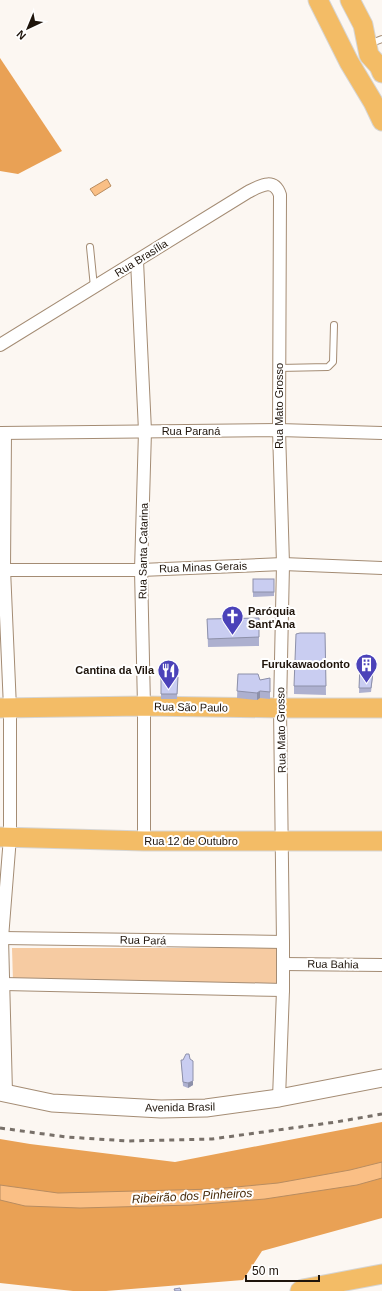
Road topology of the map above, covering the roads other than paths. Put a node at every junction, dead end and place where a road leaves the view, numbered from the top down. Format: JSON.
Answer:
{"nodes":[{"id":1,"x":318,"y":0,"type":"edge"},
{"id":2,"x":350,"y":0,"type":"edge"},
{"id":3,"x":355,"y":0,"type":"edge"},
{"id":4,"x":363,"y":25,"type":"junction"},
{"id":5,"x":375,"y":49,"type":"edge"},
{"id":6,"x":349,"y":62,"type":"junction"},
{"id":7,"x":382,"y":73,"type":"edge"},
{"id":8,"x":382,"y":121,"type":"edge"},
{"id":9,"x":280,"y":195,"type":"joint"},
{"id":10,"x":90,"y":248,"type":"dead end"},
{"id":11,"x":137,"y":261,"type":"junction"},
{"id":12,"x":94,"y":287,"type":"junction"},
{"id":13,"x":334,"y":325,"type":"dead end"},
{"id":14,"x":0,"y":345,"type":"edge"},
{"id":15,"x":279,"y":368,"type":"junction"},
{"id":16,"x":279,"y":430,"type":"junction"},
{"id":17,"x":144,"y":431,"type":"junction"},
{"id":18,"x":2,"y":433,"type":"edge"},
{"id":19,"x":382,"y":433,"type":"edge"},
{"id":20,"x":283,"y":564,"type":"junction"},
{"id":21,"x":382,"y":568,"type":"edge"},
{"id":22,"x":2,"y":570,"type":"edge"},
{"id":23,"x":142,"y":570,"type":"junction"},
{"id":24,"x":144,"y":706,"type":"junction"},
{"id":25,"x":5,"y":708,"type":"edge"},
{"id":26,"x":280,"y":708,"type":"junction"},
{"id":27,"x":382,"y":708,"type":"edge"},
{"id":28,"x":5,"y":837,"type":"edge"},
{"id":29,"x":144,"y":841,"type":"junction"},
{"id":30,"x":283,"y":841,"type":"junction"},
{"id":31,"x":382,"y":841,"type":"edge"},
{"id":32,"x":2,"y":938,"type":"junction"},
{"id":33,"x":283,"y":942,"type":"junction"},
{"id":34,"x":1,"y":964,"type":"edge"},
{"id":35,"x":283,"y":964,"type":"junction"},
{"id":36,"x":382,"y":965,"type":"edge"},
{"id":37,"x":4,"y":984,"type":"junction"},
{"id":38,"x":283,"y":990,"type":"junction"},
{"id":39,"x":382,"y":1078,"type":"edge"},
{"id":40,"x":3,"y":1092,"type":"edge"},
{"id":41,"x":279,"y":1098,"type":"junction"},
{"id":42,"x":382,"y":1274,"type":"edge"},
{"id":43,"x":330,"y":1287,"type":"edge"},
{"id":44,"x":300,"y":1291,"type":"edge"}],
"edges":[{"from":1,"to":6,"type":"main road"},
{"from":2,"to":4,"type":"main road"},
{"from":3,"to":4,"type":"main road"},
{"from":4,"to":5,"type":"main road"},
{"from":5,"to":6,"type":"street"},
{"from":5,"to":7,"type":"main road"},
{"from":6,"to":8,"type":"main road"},
{"from":9,"to":11,"type":"street","name":"Rua Brasília"},
{"from":9,"to":15,"type":"street","name":"Rua Mato Grosso"},
{"from":10,"to":12,"type":"lane"},
{"from":11,"to":12,"type":"street","name":"Rua Brasília"},
{"from":11,"to":17,"type":"street","name":"Rua Santa Catarina"},
{"from":12,"to":14,"type":"street","name":"Rua Brasília"},
{"from":13,"to":15,"type":"lane"},
{"from":15,"to":16,"type":"street","name":"Rua Mato Grosso"},
{"from":16,"to":17,"type":"street","name":"Rua Paraná"},
{"from":16,"to":19,"type":"street","name":"Rua Paraná"},
{"from":16,"to":20,"type":"street","name":"Rua Mato Grosso"},
{"from":17,"to":18,"type":"street","name":"Rua Paraná"},
{"from":17,"to":23,"type":"street","name":"Rua Santa Catarina"},
{"from":18,"to":22,"type":"street"},
{"from":20,"to":21,"type":"street","name":"Rua Minas Gerais"},
{"from":20,"to":23,"type":"street","name":"Rua Minas Gerais"},
{"from":20,"to":26,"type":"street","name":"Rua Mato Grosso"},
{"from":22,"to":23,"type":"street","name":"Rua Minas Gerais"},
{"from":22,"to":25,"type":"street"},
{"from":23,"to":24,"type":"street","name":"Rua Santa Catarina"},
{"from":24,"to":25,"type":"main road","name":"Rua São Paulo"},
{"from":24,"to":26,"type":"main road","name":"Rua São Paulo"},
{"from":24,"to":29,"type":"street","name":"Rua Santa Catarina"},
{"from":25,"to":28,"type":"street"},
{"from":26,"to":27,"type":"main road","name":"Rua São Paulo"},
{"from":26,"to":30,"type":"street","name":"Rua Mato Grosso"},
{"from":28,"to":29,"type":"main road","name":"Rua 12 de Outubro"},
{"from":28,"to":32,"type":"street"},
{"from":29,"to":30,"type":"main road","name":"Rua 12 de Outubro"},
{"from":30,"to":31,"type":"main road","name":"Rua 12 de Outubro"},
{"from":30,"to":33,"type":"street","name":"Rua Mato Grosso"},
{"from":32,"to":33,"type":"street","name":"Rua Pará"},
{"from":32,"to":34,"type":"street"},
{"from":33,"to":35,"type":"street","name":"Rua Mato Grosso"},
{"from":34,"to":37,"type":"street"},
{"from":35,"to":36,"type":"street","name":"Rua Bahia"},
{"from":35,"to":38,"type":"street","name":"Rua Mato Grosso"},
{"from":37,"to":38,"type":"street"},
{"from":37,"to":40,"type":"street"},
{"from":38,"to":41,"type":"street","name":"Rua Mato Grosso"},
{"from":39,"to":41,"type":"main road","name":"Avenida Brasil"},
{"from":40,"to":41,"type":"main road","name":"Avenida Brasil"},
{"from":42,"to":43,"type":"main road"},
{"from":43,"to":44,"type":"main road"}]}
